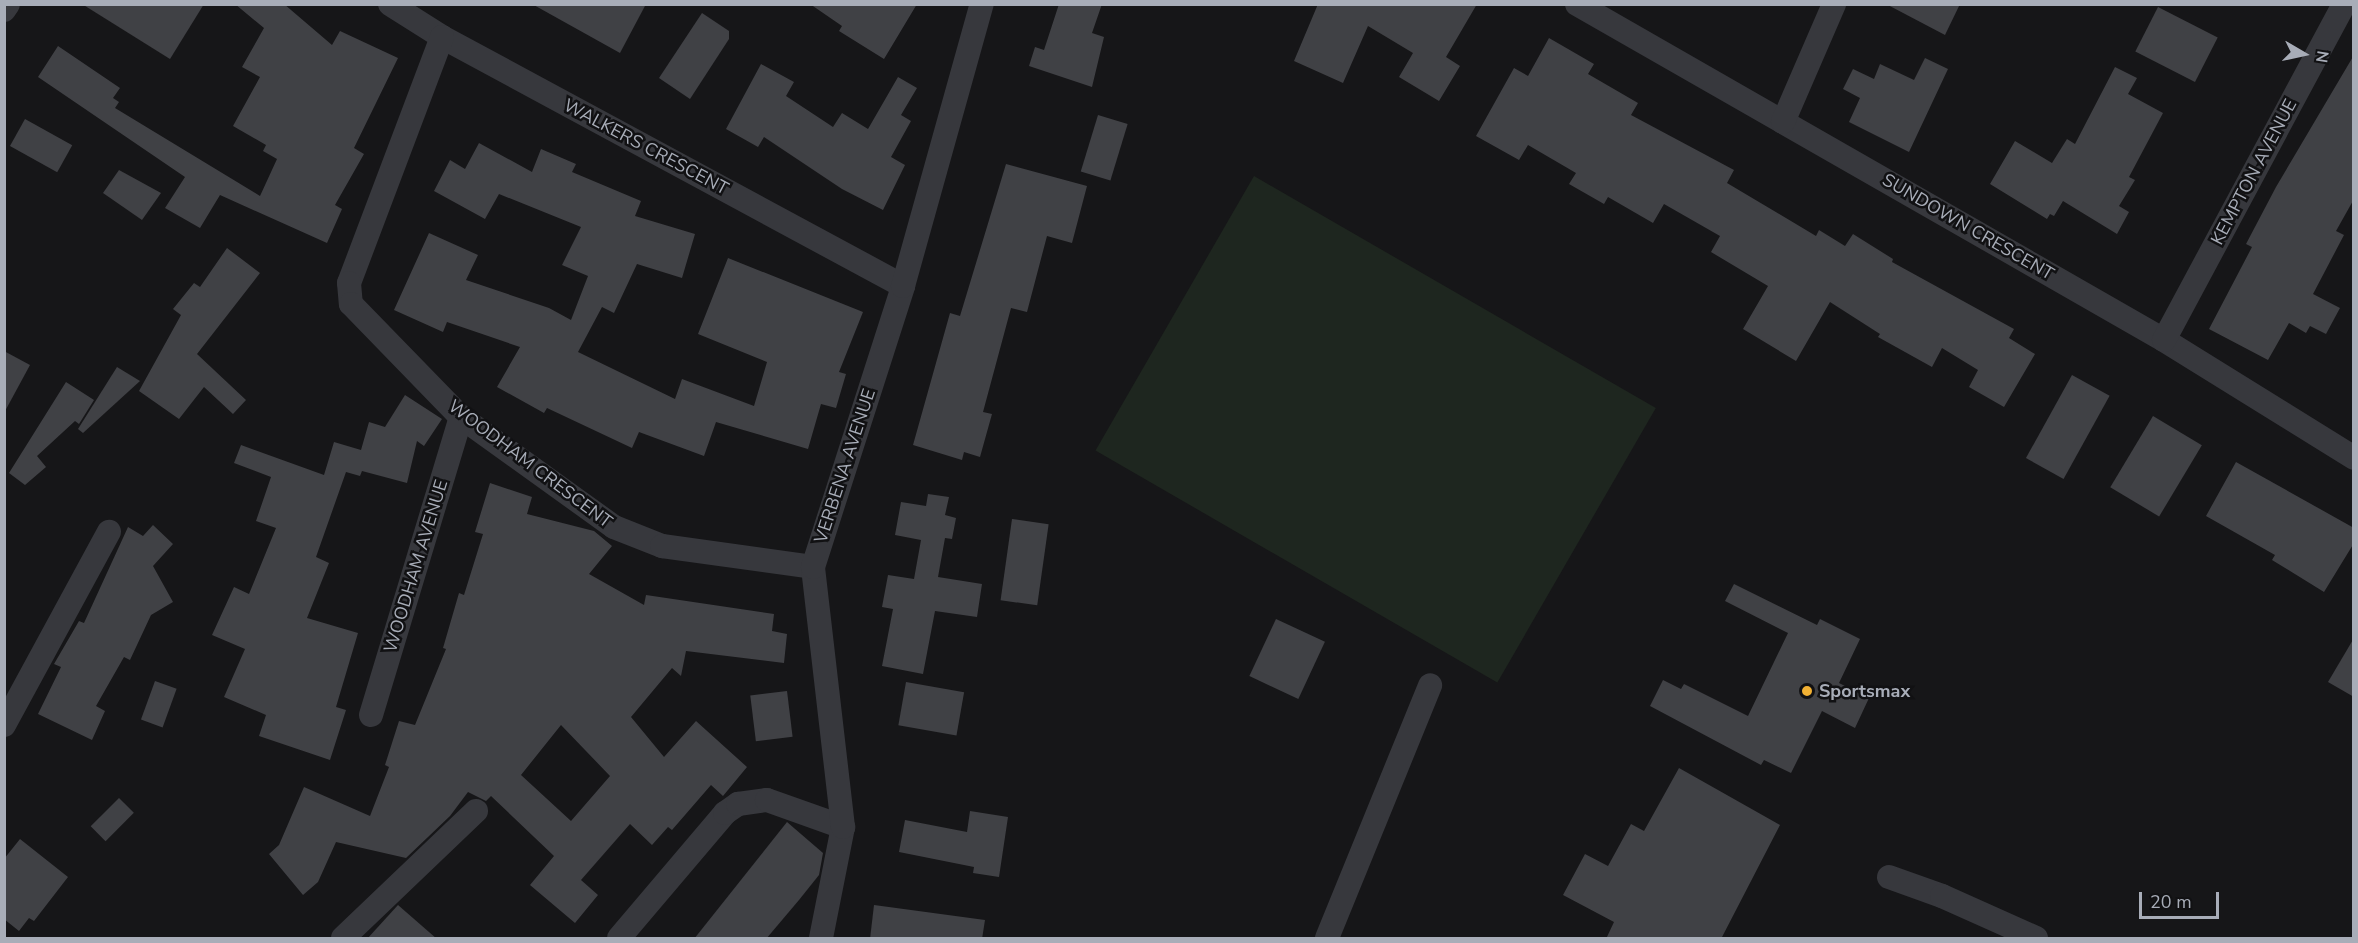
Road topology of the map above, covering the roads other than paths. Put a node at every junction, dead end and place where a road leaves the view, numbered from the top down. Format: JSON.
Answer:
{"nodes":[{"id":1,"x":8,"y":4,"type":"edge"},
{"id":2,"x":390,"y":4,"type":"edge"},
{"id":3,"x":982,"y":4,"type":"edge"},
{"id":4,"x":1578,"y":4,"type":"edge"},
{"id":5,"x":1834,"y":4,"type":"edge"},
{"id":6,"x":2344,"y":4,"type":"edge"},
{"id":7,"x":4,"y":10,"type":"edge"},
{"id":8,"x":442,"y":37,"type":"junction"},
{"id":9,"x":1784,"y":122,"type":"junction"},
{"id":10,"x":903,"y":286,"type":"junction"},
{"id":11,"x":2164,"y":340,"type":"junction"},
{"id":12,"x":461,"y":417,"type":"junction"},
{"id":13,"x":2354,"y":458,"type":"edge"},
{"id":14,"x":109,"y":532,"type":"dead end"},
{"id":15,"x":813,"y":567,"type":"junction"},
{"id":16,"x":1430,"y":685,"type":"dead end"},
{"id":17,"x":371,"y":715,"type":"dead end"},
{"id":18,"x":4,"y":725,"type":"edge"},
{"id":19,"x":476,"y":811,"type":"dead end"},
{"id":20,"x":843,"y":827,"type":"junction"},
{"id":21,"x":1889,"y":877,"type":"dead end"},
{"id":22,"x":343,"y":939,"type":"edge"},
{"id":23,"x":619,"y":939,"type":"edge"},
{"id":24,"x":821,"y":939,"type":"edge"},
{"id":25,"x":1326,"y":939,"type":"edge"},
{"id":26,"x":2036,"y":939,"type":"edge"}],
"edges":[{"from":1,"to":7,"type":"street"},
{"from":2,"to":8,"type":"street","name":"WALKERS CRESCENT"},
{"from":3,"to":10,"type":"street","name":"VERBENA AVENUE"},
{"from":4,"to":9,"type":"street","name":"SUNDOWN CRESCENT"},
{"from":5,"to":9,"type":"street"},
{"from":6,"to":11,"type":"street","name":"KEMPTON AVENUE"},
{"from":8,"to":10,"type":"street","name":"WALKERS CRESCENT"},
{"from":8,"to":12,"type":"street","name":"WOODHAM CRESCENT"},
{"from":9,"to":11,"type":"street","name":"SUNDOWN CRESCENT"},
{"from":10,"to":15,"type":"street","name":"VERBENA AVENUE"},
{"from":11,"to":13,"type":"street","name":"SUNDOWN CRESCENT"},
{"from":12,"to":15,"type":"street","name":"WOODHAM CRESCENT"},
{"from":12,"to":17,"type":"street","name":"WOODHAM AVENUE"},
{"from":14,"to":18,"type":"street"},
{"from":15,"to":20,"type":"street","name":"VERBENA AVENUE"},
{"from":16,"to":25,"type":"street"},
{"from":19,"to":22,"type":"street"},
{"from":20,"to":23,"type":"street"},
{"from":20,"to":24,"type":"street","name":"VERBENA AVENUE"},
{"from":21,"to":26,"type":"street"}]}
